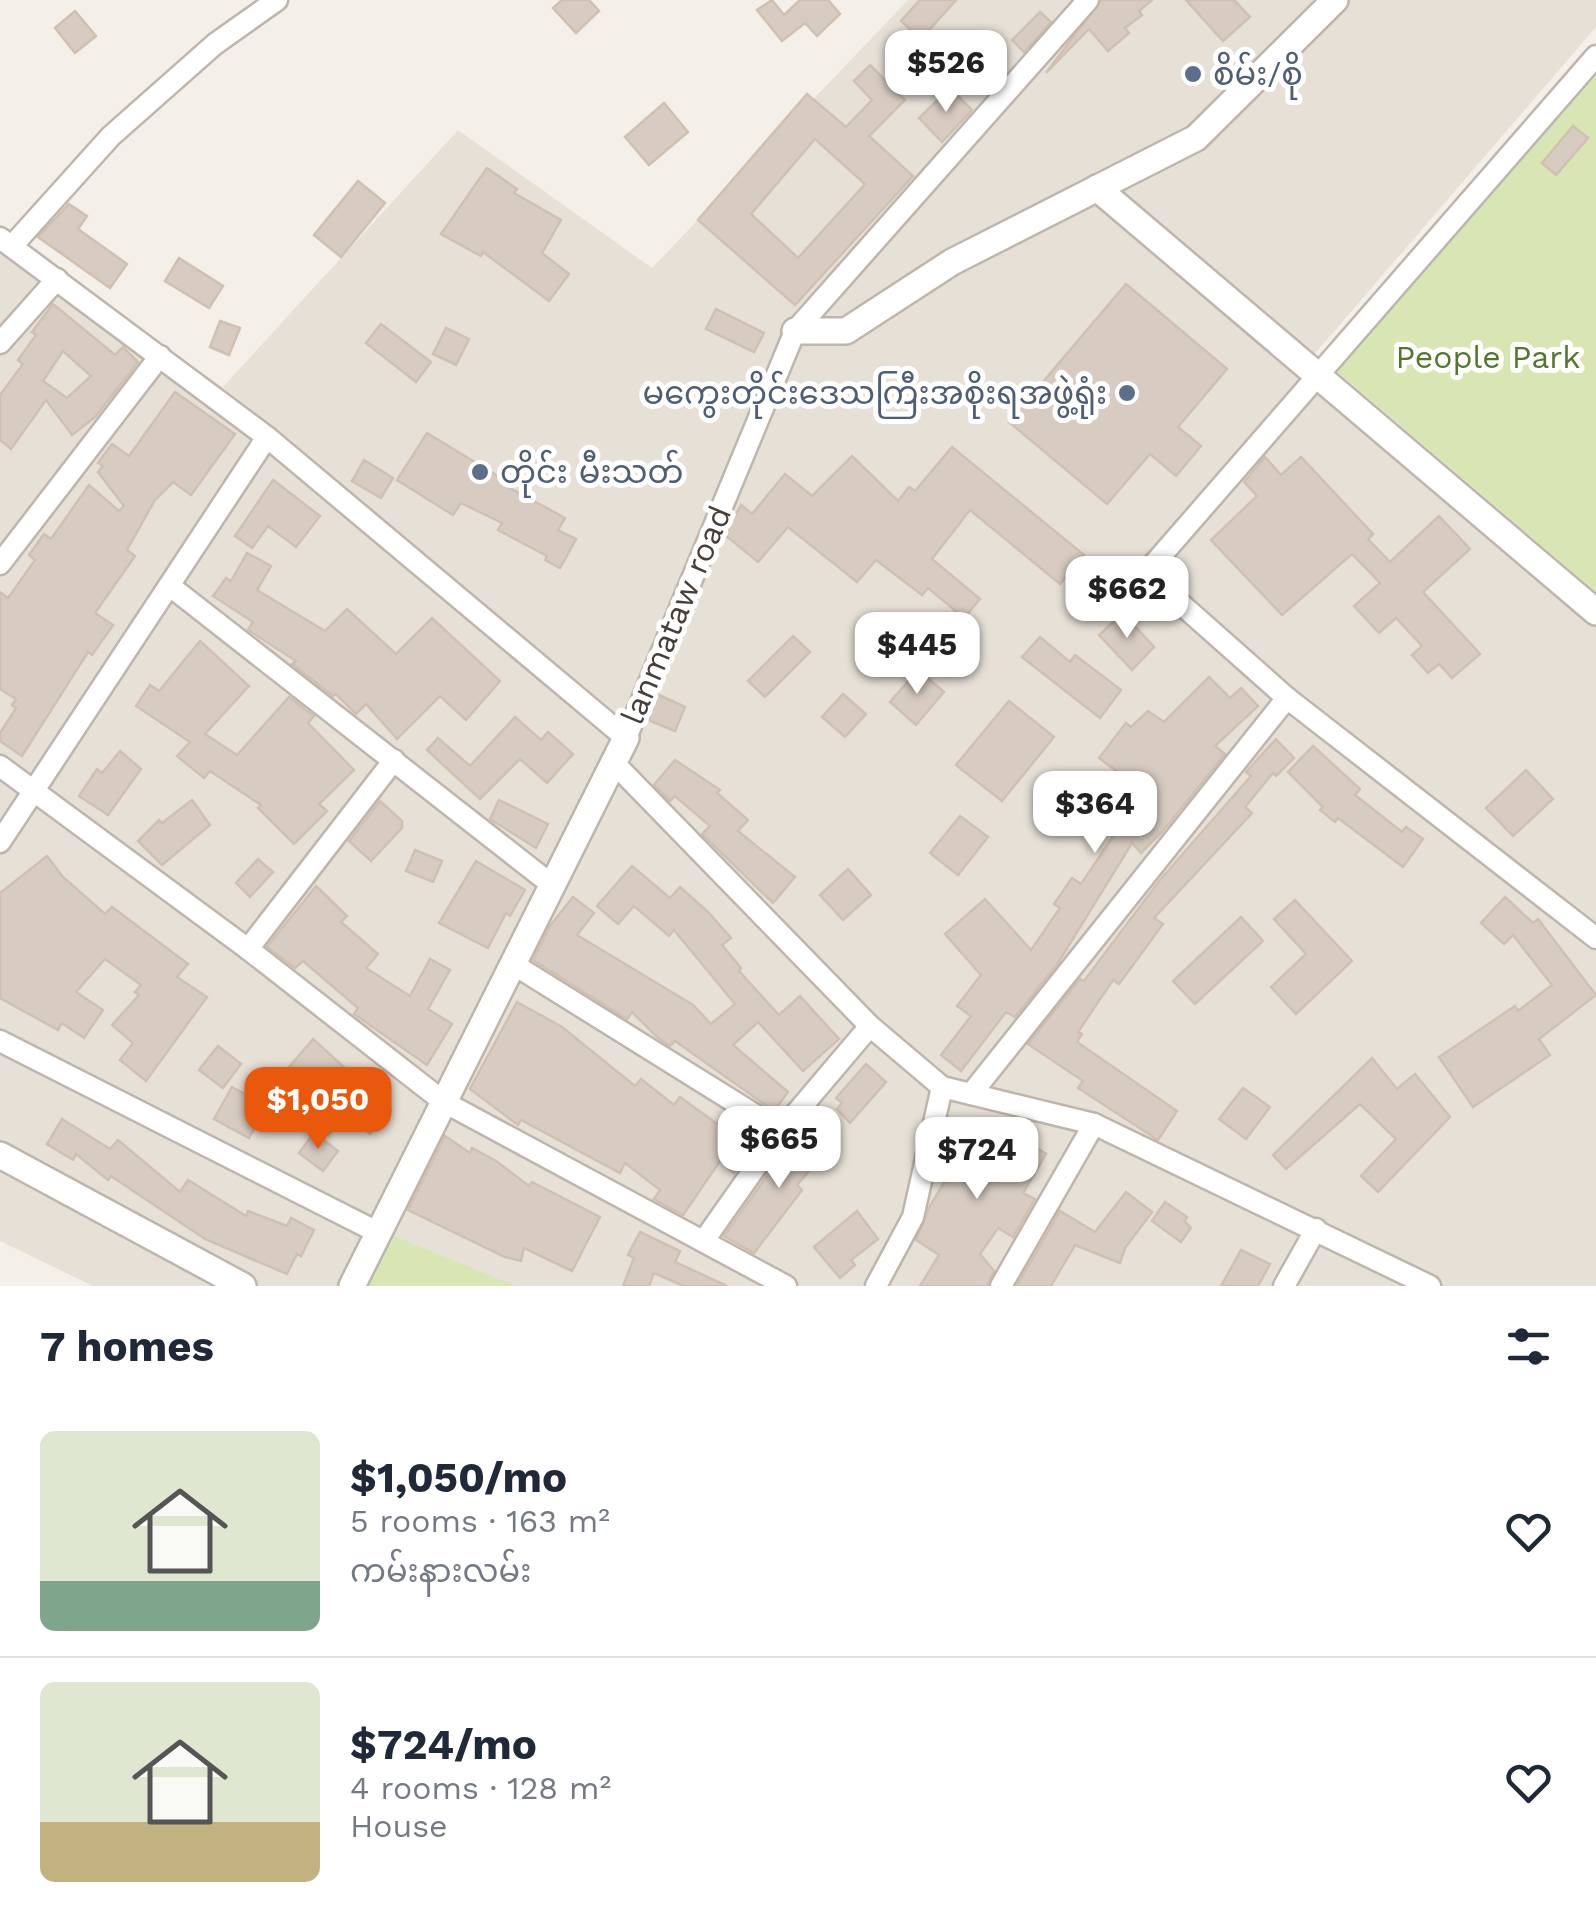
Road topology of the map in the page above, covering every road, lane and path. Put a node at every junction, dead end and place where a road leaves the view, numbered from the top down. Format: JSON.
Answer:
{"nodes":[{"id":1,"x":277,"y":0,"type":"edge"},
{"id":2,"x":1088,"y":0,"type":"edge"},
{"id":3,"x":1335,"y":0,"type":"edge"},
{"id":4,"x":1596,"y":56,"type":"edge"},
{"id":5,"x":1098,"y":188,"type":"junction"},
{"id":6,"x":6,"y":242,"type":"edge"},
{"id":7,"x":57,"y":279,"type":"junction"},
{"id":8,"x":795,"y":331,"type":"junction"},
{"id":9,"x":0,"y":343,"type":"edge"},
{"id":10,"x":160,"y":356,"type":"junction"},
{"id":11,"x":1320,"y":375,"type":"junction"},
{"id":12,"x":267,"y":437,"type":"junction"},
{"id":13,"x":0,"y":564,"type":"edge"},
{"id":14,"x":170,"y":586,"type":"junction"},
{"id":15,"x":1596,"y":612,"type":"edge"},
{"id":16,"x":1287,"y":698,"type":"junction"},
{"id":17,"x":626,"y":738,"type":"junction"},
{"id":18,"x":394,"y":760,"type":"junction"},
{"id":19,"x":614,"y":763,"type":"junction"},
{"id":20,"x":0,"y":766,"type":"edge"},
{"id":21,"x":34,"y":792,"type":"junction"},
{"id":22,"x":0,"y":842,"type":"edge"},
{"id":23,"x":552,"y":886,"type":"junction"},
{"id":24,"x":1596,"y":938,"type":"edge"},
{"id":25,"x":248,"y":949,"type":"junction"},
{"id":26,"x":513,"y":964,"type":"junction"},
{"id":27,"x":870,"y":1026,"type":"junction"},
{"id":28,"x":0,"y":1041,"type":"edge"},
{"id":29,"x":942,"y":1087,"type":"junction"},
{"id":30,"x":971,"y":1094,"type":"junction"},
{"id":31,"x":444,"y":1102,"type":"junction"},
{"id":32,"x":1094,"y":1124,"type":"junction"},
{"id":33,"x":781,"y":1131,"type":"junction"},
{"id":34,"x":0,"y":1155,"type":"edge"},
{"id":35,"x":1316,"y":1229,"type":"junction"},
{"id":36,"x":379,"y":1233,"type":"junction"},
{"id":37,"x":705,"y":1239,"type":"junction"},
{"id":38,"x":243,"y":1286,"type":"edge"},
{"id":39,"x":352,"y":1286,"type":"edge"},
{"id":40,"x":786,"y":1286,"type":"edge"},
{"id":41,"x":876,"y":1286,"type":"edge"},
{"id":42,"x":1000,"y":1286,"type":"edge"},
{"id":43,"x":1284,"y":1286,"type":"edge"},
{"id":44,"x":1430,"y":1286,"type":"edge"}],
"edges":[{"from":1,"to":6,"type":"street"},
{"from":2,"to":8,"type":"street","name":"lanmataw road"},
{"from":3,"to":5,"type":"street"},
{"from":4,"to":11,"type":"street"},
{"from":5,"to":8,"type":"street"},
{"from":5,"to":11,"type":"street"},
{"from":6,"to":7,"type":"street","name":"lanmataw road"},
{"from":7,"to":9,"type":"street"},
{"from":7,"to":10,"type":"street","name":"lanmataw road"},
{"from":8,"to":17,"type":"street","name":"lanmataw road"},
{"from":10,"to":12,"type":"street","name":"lanmataw road"},
{"from":10,"to":13,"type":"street"},
{"from":11,"to":15,"type":"street"},
{"from":11,"to":16,"type":"street"},
{"from":12,"to":14,"type":"street"},
{"from":12,"to":17,"type":"street","name":"lanmataw road"},
{"from":14,"to":18,"type":"street"},
{"from":14,"to":21,"type":"street"},
{"from":16,"to":24,"type":"street"},
{"from":16,"to":30,"type":"street"},
{"from":17,"to":19,"type":"street"},
{"from":18,"to":23,"type":"street"},
{"from":18,"to":25,"type":"street"},
{"from":19,"to":23,"type":"street"},
{"from":19,"to":27,"type":"street"},
{"from":20,"to":21,"type":"street"},
{"from":21,"to":22,"type":"street"},
{"from":21,"to":25,"type":"street"},
{"from":23,"to":26,"type":"street"},
{"from":25,"to":31,"type":"street"},
{"from":26,"to":31,"type":"street"},
{"from":26,"to":33,"type":"street"},
{"from":27,"to":29,"type":"street"},
{"from":27,"to":33,"type":"street"},
{"from":28,"to":36,"type":"street"},
{"from":29,"to":30,"type":"street"},
{"from":29,"to":41,"type":"street"},
{"from":30,"to":32,"type":"street"},
{"from":31,"to":36,"type":"street"},
{"from":31,"to":37,"type":"street"},
{"from":32,"to":35,"type":"street"},
{"from":32,"to":42,"type":"street"},
{"from":33,"to":37,"type":"street"},
{"from":34,"to":38,"type":"street"},
{"from":35,"to":43,"type":"street"},
{"from":35,"to":44,"type":"street"},
{"from":36,"to":39,"type":"street"},
{"from":37,"to":40,"type":"street"}]}
